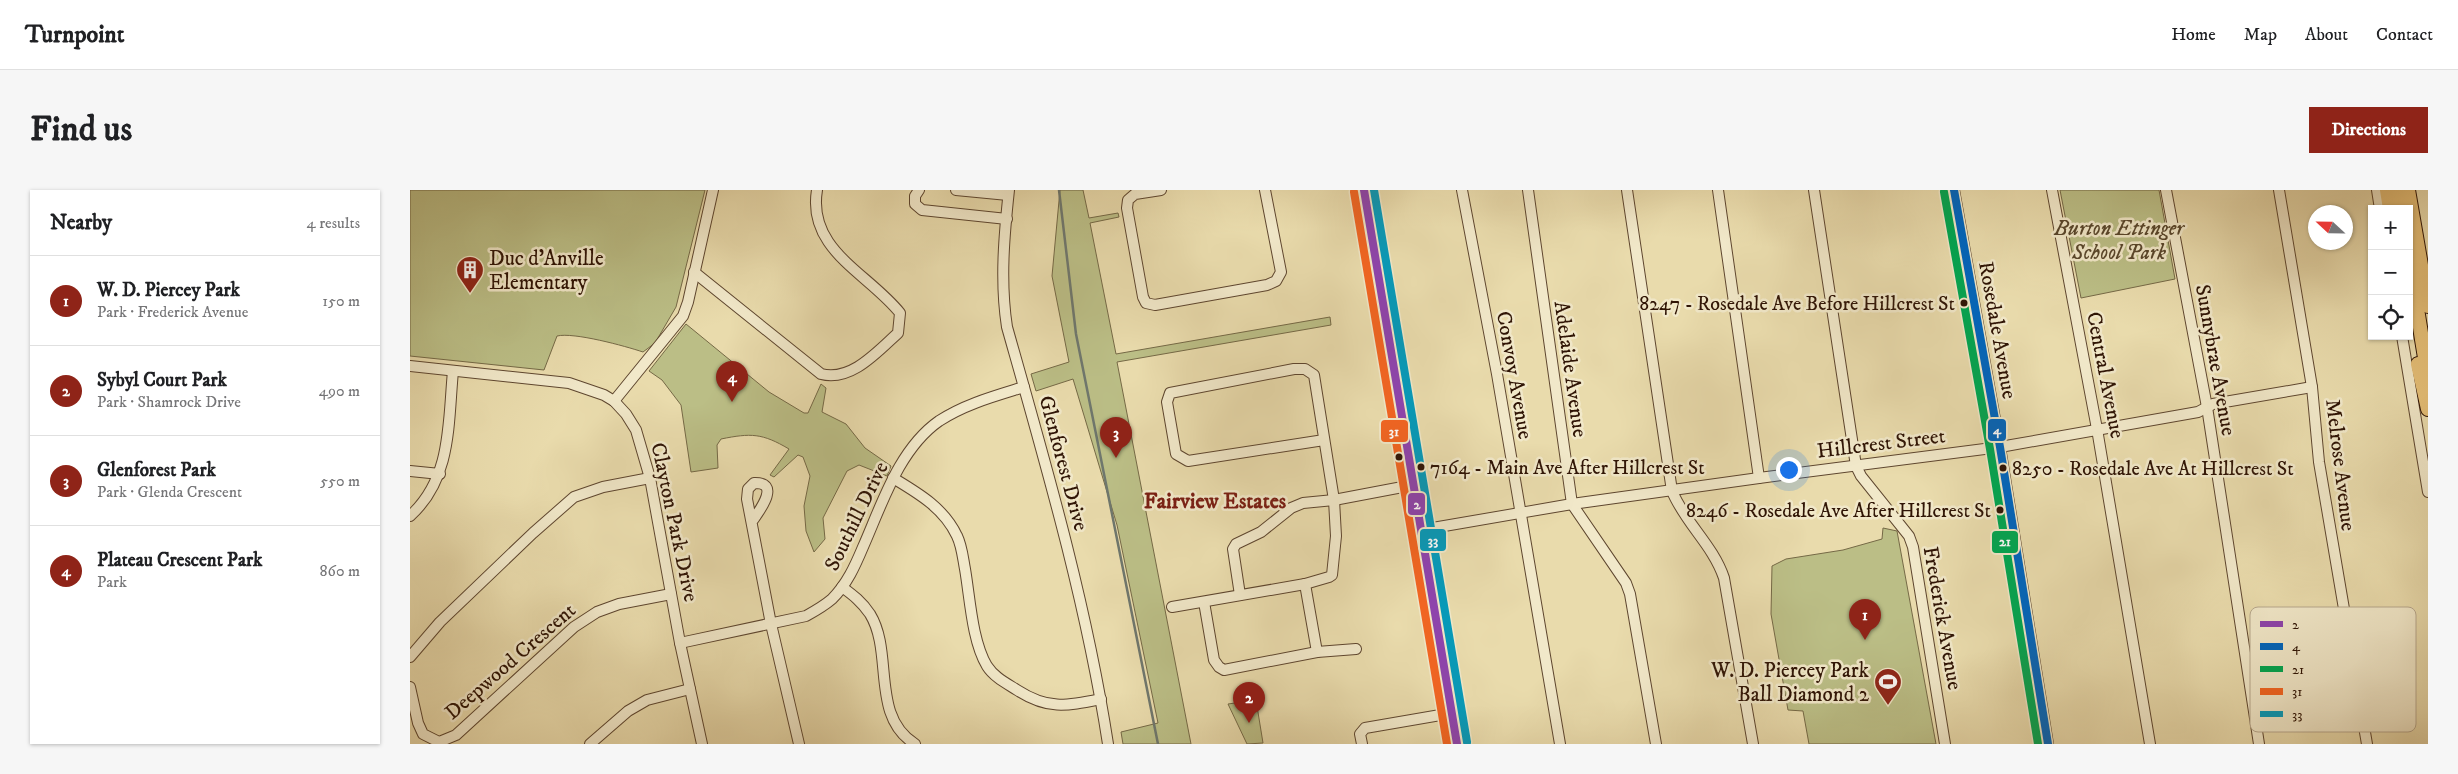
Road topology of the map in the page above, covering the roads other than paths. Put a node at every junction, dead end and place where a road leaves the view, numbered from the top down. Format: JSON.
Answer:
{"nodes":[{"id":1,"x":713,"y":190,"type":"edge"},
{"id":2,"x":818,"y":190,"type":"edge"},
{"id":3,"x":919,"y":190,"type":"edge"},
{"id":4,"x":956,"y":190,"type":"edge"},
{"id":5,"x":1161,"y":190,"type":"edge"},
{"id":6,"x":1265,"y":190,"type":"edge"},
{"id":7,"x":1364,"y":190,"type":"edge"},
{"id":8,"x":1462,"y":190,"type":"edge"},
{"id":9,"x":1528,"y":190,"type":"edge"},
{"id":10,"x":1627,"y":190,"type":"edge"},
{"id":11,"x":1718,"y":190,"type":"edge"},
{"id":12,"x":1814,"y":190,"type":"edge"},
{"id":13,"x":1954,"y":190,"type":"edge"},
{"id":14,"x":2052,"y":190,"type":"edge"},
{"id":15,"x":2166,"y":190,"type":"edge"},
{"id":16,"x":2280,"y":190,"type":"edge"},
{"id":17,"x":2377,"y":190,"type":"edge"},
{"id":18,"x":2387,"y":190,"type":"edge"},
{"id":19,"x":2398,"y":190,"type":"edge"},
{"id":20,"x":2408,"y":190,"type":"edge"},
{"id":21,"x":2417,"y":190,"type":"edge"},
{"id":22,"x":1009,"y":192,"type":"edge"},
{"id":23,"x":2379,"y":205,"type":"edge"},
{"id":24,"x":2389,"y":205,"type":"edge"},
{"id":25,"x":2400,"y":205,"type":"edge"},
{"id":26,"x":1007,"y":219,"type":"junction"},
{"id":27,"x":694,"y":272,"type":"junction"},
{"id":28,"x":2413,"y":284,"type":"edge"},
{"id":29,"x":2428,"y":285,"type":"edge"},
{"id":30,"x":2428,"y":306,"type":"edge"},
{"id":31,"x":2413,"y":334,"type":"edge"},
{"id":32,"x":2403,"y":340,"type":"edge"},
{"id":33,"x":410,"y":366,"type":"edge"},
{"id":34,"x":453,"y":371,"type":"junction"},
{"id":35,"x":2428,"y":376,"type":"edge"},
{"id":36,"x":1024,"y":387,"type":"junction"},
{"id":37,"x":2312,"y":387,"type":"junction"},
{"id":38,"x":614,"y":401,"type":"junction"},
{"id":39,"x":2207,"y":407,"type":"junction"},
{"id":40,"x":2428,"y":409,"type":"edge"},
{"id":41,"x":2097,"y":429,"type":"junction"},
{"id":42,"x":1324,"y":440,"type":"junction"},
{"id":43,"x":2000,"y":447,"type":"junction"},
{"id":44,"x":1856,"y":466,"type":"junction"},
{"id":45,"x":410,"y":471,"type":"edge"},
{"id":46,"x":440,"y":474,"type":"junction"},
{"id":47,"x":650,"y":478,"type":"junction"},
{"id":48,"x":893,"y":478,"type":"junction"},
{"id":49,"x":1759,"y":478,"type":"junction"},
{"id":50,"x":1413,"y":485,"type":"junction"},
{"id":51,"x":1672,"y":491,"type":"junction"},
{"id":52,"x":2428,"y":492,"type":"edge"},
{"id":53,"x":1334,"y":500,"type":"junction"},
{"id":54,"x":1572,"y":504,"type":"junction"},
{"id":55,"x":1520,"y":513,"type":"junction"},
{"id":56,"x":410,"y":516,"type":"edge"},
{"id":57,"x":753,"y":520,"type":"dead end"},
{"id":58,"x":1421,"y":530,"type":"junction"},
{"id":59,"x":1305,"y":584,"type":"junction"},
{"id":60,"x":842,"y":587,"type":"junction"},
{"id":61,"x":671,"y":594,"type":"junction"},
{"id":62,"x":1240,"y":595,"type":"junction"},
{"id":63,"x":1204,"y":602,"type":"junction"},
{"id":64,"x":2344,"y":607,"type":"edge"},
{"id":65,"x":1172,"y":608,"type":"dead end"},
{"id":66,"x":771,"y":624,"type":"junction"},
{"id":67,"x":680,"y":643,"type":"junction"},
{"id":68,"x":1356,"y":649,"type":"dead end"},
{"id":69,"x":1317,"y":652,"type":"junction"},
{"id":70,"x":410,"y":657,"type":"edge"},
{"id":71,"x":2250,"y":686,"type":"edge"},
{"id":72,"x":410,"y":687,"type":"edge"},
{"id":73,"x":690,"y":689,"type":"junction"},
{"id":74,"x":1101,"y":699,"type":"junction"},
{"id":75,"x":1452,"y":713,"type":"junction"},
{"id":76,"x":590,"y":744,"type":"edge"},
{"id":77,"x":702,"y":744,"type":"edge"},
{"id":78,"x":799,"y":744,"type":"edge"},
{"id":79,"x":915,"y":744,"type":"edge"},
{"id":80,"x":1108,"y":744,"type":"edge"},
{"id":81,"x":1362,"y":744,"type":"edge"},
{"id":82,"x":1457,"y":744,"type":"edge"},
{"id":83,"x":1560,"y":744,"type":"edge"},
{"id":84,"x":1656,"y":744,"type":"edge"},
{"id":85,"x":1754,"y":744,"type":"edge"},
{"id":86,"x":1945,"y":744,"type":"edge"},
{"id":87,"x":2048,"y":744,"type":"edge"},
{"id":88,"x":2150,"y":744,"type":"edge"}],
"edges":[{"from":1,"to":27,"type":"street"},
{"from":2,"to":27,"type":"street"},
{"from":3,"to":26,"type":"street"},
{"from":4,"to":22,"type":"street"},
{"from":5,"to":6,"type":"street"},
{"from":7,"to":50,"type":"street"},
{"from":8,"to":55,"type":"street","name":"Convoy Avenue"},
{"from":9,"to":54,"type":"street","name":"Adelaide Avenue"},
{"from":10,"to":51,"type":"street"},
{"from":11,"to":49,"type":"street"},
{"from":12,"to":44,"type":"street","name":"Frederick Avenue"},
{"from":13,"to":43,"type":"street","name":"Rosedale Avenue"},
{"from":14,"to":41,"type":"street","name":"Central Avenue"},
{"from":15,"to":39,"type":"street","name":"Sunnybrae Avenue"},
{"from":16,"to":37,"type":"street","name":"Melrose Avenue"},
{"from":17,"to":23,"type":"street"},
{"from":18,"to":24,"type":"highway"},
{"from":19,"to":25,"type":"highway"},
{"from":20,"to":30,"type":"highway"},
{"from":21,"to":29,"type":"highway"},
{"from":22,"to":26,"type":"street","name":"Glenforest Drive"},
{"from":26,"to":36,"type":"street","name":"Glenforest Drive"},
{"from":27,"to":38,"type":"street"},
{"from":28,"to":35,"type":"highway"},
{"from":31,"to":40,"type":"highway"},
{"from":32,"to":52,"type":"street"},
{"from":33,"to":34,"type":"street","name":"Clayton Park Drive"},
{"from":34,"to":38,"type":"street","name":"Clayton Park Drive"},
{"from":34,"to":46,"type":"street"},
{"from":36,"to":48,"type":"street","name":"Southill Drive"},
{"from":36,"to":74,"type":"street","name":"Glenforest Drive"},
{"from":37,"to":39,"type":"street","name":"Hillcrest Street"},
{"from":37,"to":64,"type":"street","name":"Melrose Avenue"},
{"from":38,"to":47,"type":"street","name":"Clayton Park Drive"},
{"from":39,"to":41,"type":"street","name":"Hillcrest Street"},
{"from":39,"to":71,"type":"street","name":"Sunnybrae Avenue"},
{"from":41,"to":43,"type":"street","name":"Hillcrest Street"},
{"from":41,"to":88,"type":"street","name":"Central Avenue"},
{"from":42,"to":42,"type":"street"},
{"from":42,"to":53,"type":"street"},
{"from":43,"to":44,"type":"street","name":"Hillcrest Street"},
{"from":43,"to":87,"type":"street","name":"Rosedale Avenue"},
{"from":44,"to":49,"type":"street","name":"Hillcrest Street"},
{"from":44,"to":86,"type":"street","name":"Frederick Avenue"},
{"from":45,"to":46,"type":"street"},
{"from":46,"to":56,"type":"street"},
{"from":47,"to":61,"type":"street","name":"Clayton Park Drive"},
{"from":47,"to":70,"type":"street"},
{"from":48,"to":60,"type":"street","name":"Southill Drive"},
{"from":48,"to":74,"type":"street"},
{"from":49,"to":51,"type":"street","name":"Hillcrest Street"},
{"from":50,"to":53,"type":"street"},
{"from":50,"to":58,"type":"street"},
{"from":51,"to":54,"type":"street","name":"Hillcrest Street"},
{"from":51,"to":85,"type":"street"},
{"from":53,"to":59,"type":"street"},
{"from":53,"to":62,"type":"street"},
{"from":54,"to":55,"type":"street","name":"Hillcrest Street"},
{"from":54,"to":84,"type":"street","name":"Adelaide Avenue"},
{"from":55,"to":58,"type":"street","name":"Hillcrest Street"},
{"from":55,"to":83,"type":"street","name":"Convoy Avenue"},
{"from":57,"to":66,"type":"street"},
{"from":58,"to":75,"type":"street"},
{"from":59,"to":62,"type":"street"},
{"from":59,"to":69,"type":"street"},
{"from":60,"to":66,"type":"street","name":"Southill Drive"},
{"from":60,"to":79,"type":"street"},
{"from":61,"to":67,"type":"street","name":"Clayton Park Drive"},
{"from":61,"to":72,"type":"street","name":"Deepwood Crescent"},
{"from":62,"to":63,"type":"street"},
{"from":63,"to":65,"type":"street"},
{"from":63,"to":69,"type":"street"},
{"from":66,"to":67,"type":"street","name":"Southill Drive"},
{"from":66,"to":78,"type":"street"},
{"from":67,"to":73,"type":"street","name":"Clayton Park Drive"},
{"from":68,"to":69,"type":"street"},
{"from":73,"to":76,"type":"street"},
{"from":73,"to":77,"type":"street","name":"Clayton Park Drive"},
{"from":74,"to":80,"type":"street","name":"Glenforest Drive"},
{"from":75,"to":81,"type":"street"},
{"from":75,"to":82,"type":"street"}]}
